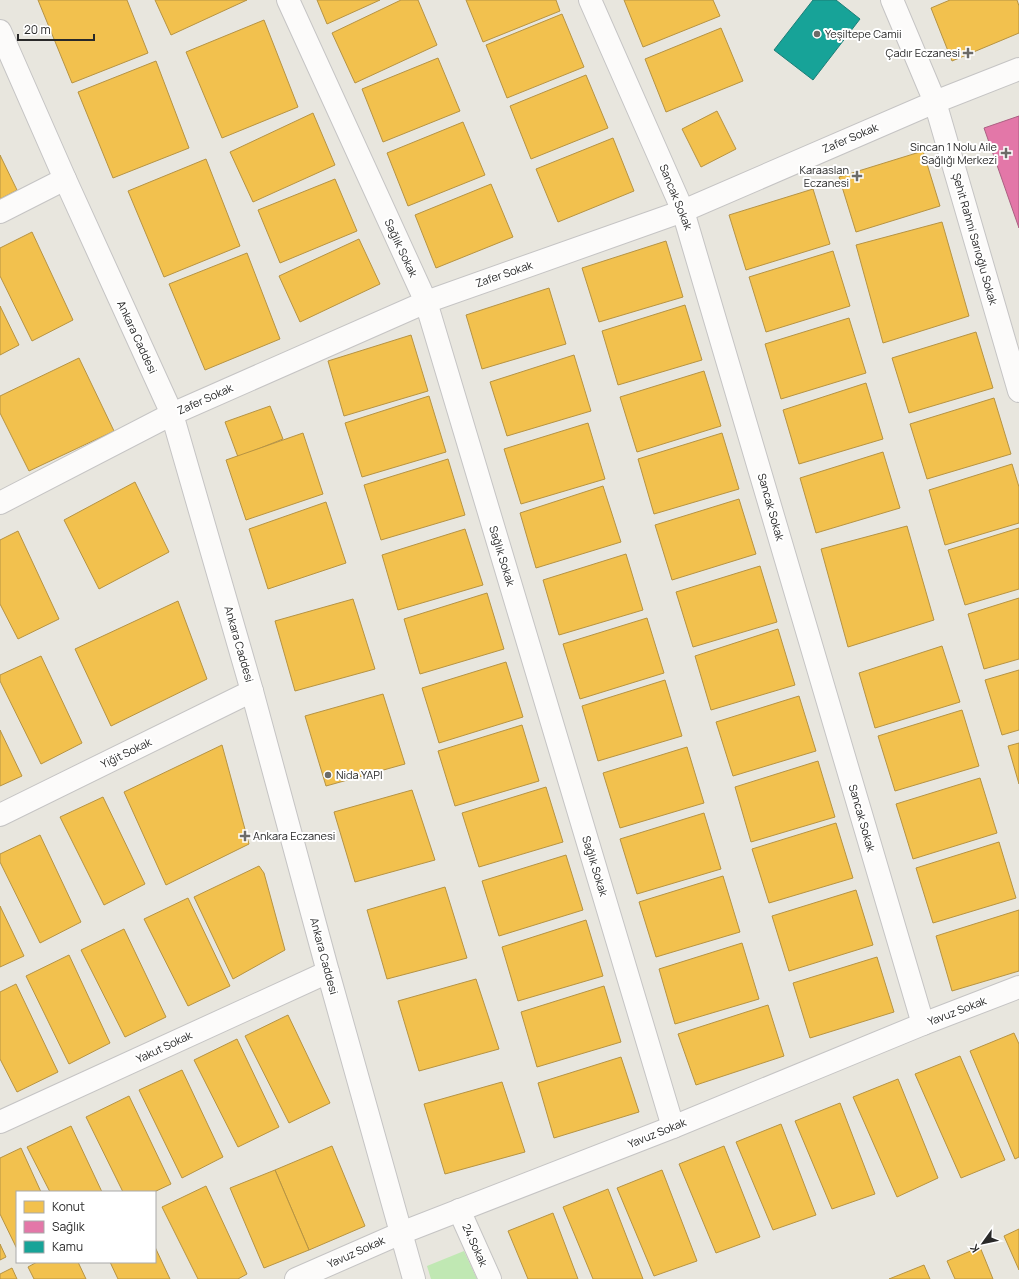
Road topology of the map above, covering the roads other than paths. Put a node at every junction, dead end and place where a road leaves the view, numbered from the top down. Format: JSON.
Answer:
{"nodes":[{"id":1,"x":288,"y":0,"type":"edge"},
{"id":2,"x":590,"y":0,"type":"edge"},
{"id":3,"x":892,"y":0,"type":"edge"},
{"id":4,"x":0,"y":31,"type":"edge"},
{"id":5,"x":1019,"y":69,"type":"edge"},
{"id":6,"x":935,"y":102,"type":"junction"},
{"id":7,"x":65,"y":179,"type":"junction"},
{"id":8,"x":683,"y":211,"type":"junction"},
{"id":9,"x":0,"y":212,"type":"edge"},
{"id":10,"x":426,"y":302,"type":"junction"},
{"id":11,"x":1019,"y":391,"type":"edge"},
{"id":12,"x":172,"y":414,"type":"junction"},
{"id":13,"x":0,"y":503,"type":"edge"},
{"id":14,"x":252,"y":691,"type":"junction"},
{"id":15,"x":0,"y":815,"type":"edge"},
{"id":16,"x":328,"y":972,"type":"junction"},
{"id":17,"x":1019,"y":988,"type":"edge"},
{"id":18,"x":923,"y":1024,"type":"junction"},
{"id":19,"x":0,"y":1122,"type":"edge"},
{"id":20,"x":673,"y":1127,"type":"junction"},
{"id":21,"x":459,"y":1210,"type":"junction"},
{"id":22,"x":401,"y":1233,"type":"junction"},
{"id":23,"x":296,"y":1279,"type":"edge"},
{"id":24,"x":414,"y":1279,"type":"edge"},
{"id":25,"x":490,"y":1279,"type":"edge"}],
"edges":[{"from":1,"to":10,"type":"street","name":"Sağlık Sokak"},
{"from":2,"to":8,"type":"street","name":"Sancak Sokak"},
{"from":3,"to":6,"type":"street","name":"Şehit Rahmi Sarıoğlu Sokak"},
{"from":4,"to":7,"type":"street","name":"Ankara Caddesi"},
{"from":5,"to":6,"type":"street","name":"Zafer Sokak"},
{"from":6,"to":8,"type":"street","name":"Zafer Sokak"},
{"from":6,"to":11,"type":"street","name":"Şehit Rahmi Sarıoğlu Sokak"},
{"from":7,"to":9,"type":"street"},
{"from":7,"to":12,"type":"street","name":"Ankara Caddesi"},
{"from":8,"to":10,"type":"street","name":"Zafer Sokak"},
{"from":8,"to":18,"type":"street","name":"Sancak Sokak"},
{"from":10,"to":12,"type":"street","name":"Zafer Sokak"},
{"from":10,"to":20,"type":"street","name":"Sağlık Sokak"},
{"from":12,"to":13,"type":"street","name":"Zafer Sokak"},
{"from":12,"to":14,"type":"street","name":"Ankara Caddesi"},
{"from":14,"to":15,"type":"street","name":"Yiğit Sokak"},
{"from":14,"to":16,"type":"street","name":"Ankara Caddesi"},
{"from":16,"to":19,"type":"street","name":"Yakut Sokak"},
{"from":16,"to":22,"type":"street","name":"Ankara Caddesi"},
{"from":17,"to":18,"type":"street","name":"Yavuz Sokak"},
{"from":18,"to":20,"type":"street","name":"Yavuz Sokak"},
{"from":20,"to":21,"type":"street","name":"Yavuz Sokak"},
{"from":21,"to":22,"type":"street","name":"Yavuz Sokak"},
{"from":21,"to":25,"type":"street","name":"24.Sokak"},
{"from":22,"to":23,"type":"street","name":"Yavuz Sokak"},
{"from":22,"to":24,"type":"street","name":"Ankara Caddesi"}]}
